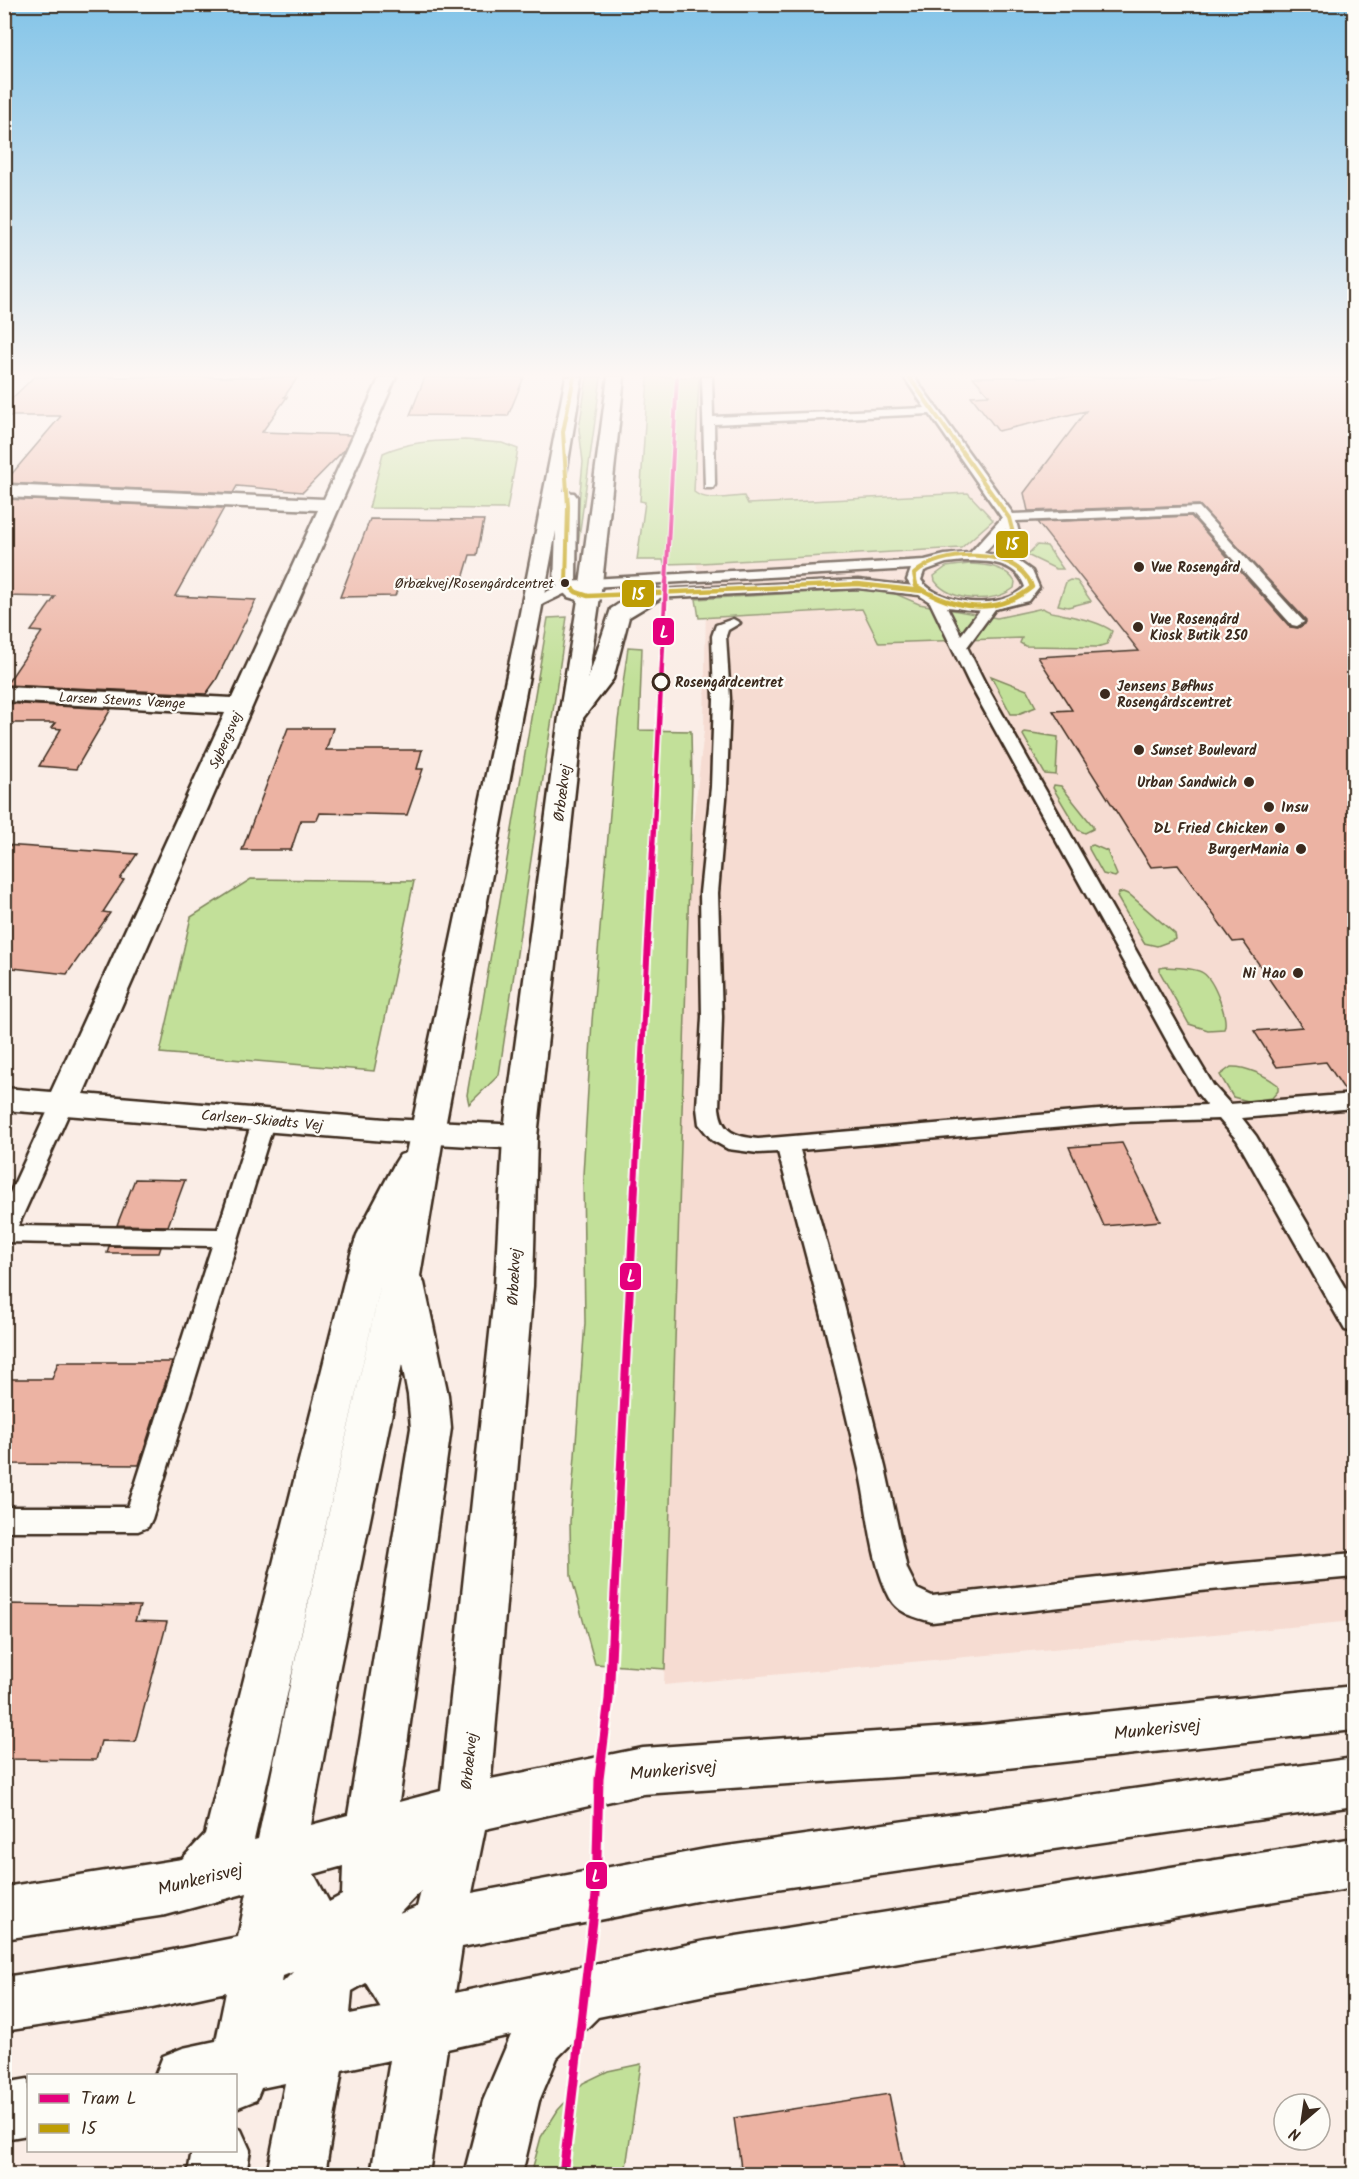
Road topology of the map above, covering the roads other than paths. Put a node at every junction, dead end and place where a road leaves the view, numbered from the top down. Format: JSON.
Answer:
{"nodes":[{"id":1,"x":342,"y":479,"type":"edge"},
{"id":2,"x":555,"y":479,"type":"edge"},
{"id":3,"x":566,"y":479,"type":"edge"},
{"id":4,"x":600,"y":479,"type":"edge"},
{"id":5,"x":710,"y":479,"type":"edge"},
{"id":6,"x":981,"y":479,"type":"edge"},
{"id":7,"x":710,"y":485,"type":"dead end"},
{"id":8,"x":4,"y":491,"type":"edge"},
{"id":9,"x":330,"y":506,"type":"junction"},
{"id":10,"x":1009,"y":518,"type":"junction"},
{"id":11,"x":974,"y":556,"type":"junction"},
{"id":12,"x":924,"y":564,"type":"junction"},
{"id":13,"x":1011,"y":564,"type":"junction"},
{"id":14,"x":582,"y":589,"type":"junction"},
{"id":15,"x":922,"y":591,"type":"junction"},
{"id":16,"x":651,"y":594,"type":"junction"},
{"id":17,"x":936,"y":599,"type":"junction"},
{"id":18,"x":532,"y":604,"type":"junction"},
{"id":19,"x":990,"y":606,"type":"junction"},
{"id":20,"x":1297,"y":622,"type":"dead end"},
{"id":21,"x":734,"y":623,"type":"dead end"},
{"id":22,"x":960,"y":646,"type":"junction"},
{"id":23,"x":4,"y":694,"type":"edge"},
{"id":24,"x":240,"y":706,"type":"junction"},
{"id":25,"x":571,"y":717,"type":"junction"},
{"id":26,"x":4,"y":1099,"type":"edge"},
{"id":27,"x":1354,"y":1101,"type":"edge"},
{"id":28,"x":62,"y":1104,"type":"junction"},
{"id":29,"x":1224,"y":1112,"type":"junction"},
{"id":30,"x":264,"y":1119,"type":"junction"},
{"id":31,"x":427,"y":1132,"type":"junction"},
{"id":32,"x":520,"y":1137,"type":"junction"},
{"id":33,"x":787,"y":1143,"type":"junction"},
{"id":34,"x":4,"y":1233,"type":"edge"},
{"id":35,"x":226,"y":1238,"type":"junction"},
{"id":36,"x":403,"y":1269,"type":"junction"},
{"id":37,"x":1354,"y":1323,"type":"edge"},
{"id":38,"x":4,"y":1519,"type":"edge"},
{"id":39,"x":1354,"y":1565,"type":"edge"},
{"id":40,"x":1354,"y":1708,"type":"edge"},
{"id":41,"x":1354,"y":1782,"type":"edge"},
{"id":42,"x":464,"y":1809,"type":"junction"},
{"id":43,"x":370,"y":1834,"type":"junction"},
{"id":44,"x":278,"y":1859,"type":"junction"},
{"id":45,"x":1354,"y":1863,"type":"edge"},
{"id":46,"x":196,"y":1881,"type":"junction"},
{"id":47,"x":4,"y":1913,"type":"edge"},
{"id":48,"x":439,"y":1925,"type":"junction"},
{"id":49,"x":371,"y":1929,"type":"junction"},
{"id":50,"x":323,"y":1955,"type":"junction"},
{"id":51,"x":260,"y":1959,"type":"junction"},
{"id":52,"x":586,"y":1991,"type":"junction"},
{"id":53,"x":4,"y":2004,"type":"edge"},
{"id":54,"x":423,"y":2025,"type":"junction"},
{"id":55,"x":319,"y":2046,"type":"junction"},
{"id":56,"x":237,"y":2072,"type":"edge"},
{"id":57,"x":210,"y":2074,"type":"edge"},
{"id":58,"x":27,"y":2107,"type":"edge"},
{"id":59,"x":4,"y":2111,"type":"edge"},
{"id":60,"x":221,"y":2152,"type":"edge"},
{"id":61,"x":217,"y":2175,"type":"edge"},
{"id":62,"x":296,"y":2175,"type":"edge"},
{"id":63,"x":400,"y":2175,"type":"edge"},
{"id":64,"x":493,"y":2175,"type":"edge"}],
"edges":[{"from":1,"to":9,"type":"main road","name":"Sybergsvej"},
{"from":2,"to":18,"type":"main road"},
{"from":3,"to":14,"type":"main road"},
{"from":4,"to":14,"type":"main road","name":"Ørbækvej"},
{"from":5,"to":7,"type":"lane"},
{"from":6,"to":10,"type":"lane"},
{"from":8,"to":9,"type":"main road"},
{"from":9,"to":24,"type":"main road","name":"Sybergsvej"},
{"from":10,"to":11,"type":"lane"},
{"from":10,"to":13,"type":"lane"},
{"from":10,"to":20,"type":"lane"},
{"from":11,"to":12,"type":"lane"},
{"from":11,"to":13,"type":"lane"},
{"from":12,"to":14,"type":"lane"},
{"from":12,"to":15,"type":"lane"},
{"from":13,"to":19,"type":"lane"},
{"from":14,"to":16,"type":"lane"},
{"from":14,"to":18,"type":"lane"},
{"from":14,"to":25,"type":"main road","name":"Ørbækvej"},
{"from":15,"to":16,"type":"lane"},
{"from":15,"to":17,"type":"lane"},
{"from":16,"to":25,"type":"main road"},
{"from":17,"to":19,"type":"lane"},
{"from":17,"to":22,"type":"lane"},
{"from":18,"to":31,"type":"main road"},
{"from":19,"to":22,"type":"lane"},
{"from":21,"to":33,"type":"lane"},
{"from":22,"to":29,"type":"lane"},
{"from":23,"to":24,"type":"main road","name":"Larsen Stevns Vænge"},
{"from":24,"to":28,"type":"main road","name":"Sybergsvej"},
{"from":25,"to":32,"type":"main road","name":"Ørbækvej"},
{"from":26,"to":28,"type":"main road","name":"Carlsen-Skiødts Vej"},
{"from":27,"to":29,"type":"lane"},
{"from":28,"to":30,"type":"main road","name":"Carlsen-Skiødts Vej"},
{"from":28,"to":34,"type":"lane"},
{"from":29,"to":33,"type":"lane"},
{"from":29,"to":37,"type":"lane"},
{"from":30,"to":31,"type":"main road","name":"Carlsen-Skiødts Vej"},
{"from":30,"to":35,"type":"lane"},
{"from":31,"to":32,"type":"main road","name":"Carlsen-Skiødts Vej"},
{"from":31,"to":36,"type":"main road"},
{"from":31,"to":46,"type":"main road"},
{"from":32,"to":42,"type":"main road","name":"Ørbækvej"},
{"from":33,"to":39,"type":"lane"},
{"from":34,"to":35,"type":"lane"},
{"from":35,"to":38,"type":"lane"},
{"from":36,"to":43,"type":"main road"},
{"from":36,"to":44,"type":"main road"},
{"from":40,"to":42,"type":"main road","name":"Munkerisvej"},
{"from":41,"to":48,"type":"main road"},
{"from":42,"to":43,"type":"main road","name":"Munkerisvej"},
{"from":42,"to":48,"type":"main road","name":"Ørbækvej"},
{"from":42,"to":49,"type":"main road"},
{"from":43,"to":44,"type":"main road","name":"Munkerisvej"},
{"from":43,"to":49,"type":"main road"},
{"from":44,"to":46,"type":"main road","name":"Munkerisvej"},
{"from":44,"to":50,"type":"main road"},
{"from":44,"to":51,"type":"main road"},
{"from":45,"to":52,"type":"main road"},
{"from":46,"to":47,"type":"main road","name":"Munkerisvej"},
{"from":48,"to":49,"type":"main road"},
{"from":48,"to":54,"type":"main road","name":"Ørbækvej"},
{"from":49,"to":50,"type":"main road"},
{"from":49,"to":54,"type":"main road"},
{"from":50,"to":51,"type":"main road"},
{"from":50,"to":55,"type":"main road"},
{"from":50,"to":56,"type":"main road"},
{"from":51,"to":53,"type":"main road"},
{"from":51,"to":56,"type":"main road"},
{"from":52,"to":54,"type":"main road"},
{"from":52,"to":64,"type":"main road"},
{"from":54,"to":55,"type":"main road"},
{"from":54,"to":63,"type":"main road","name":"Ørbækvej"},
{"from":55,"to":56,"type":"main road"},
{"from":55,"to":62,"type":"main road"},
{"from":56,"to":57,"type":"main road"},
{"from":58,"to":59,"type":"main road"},
{"from":60,"to":61,"type":"main road"}]}
